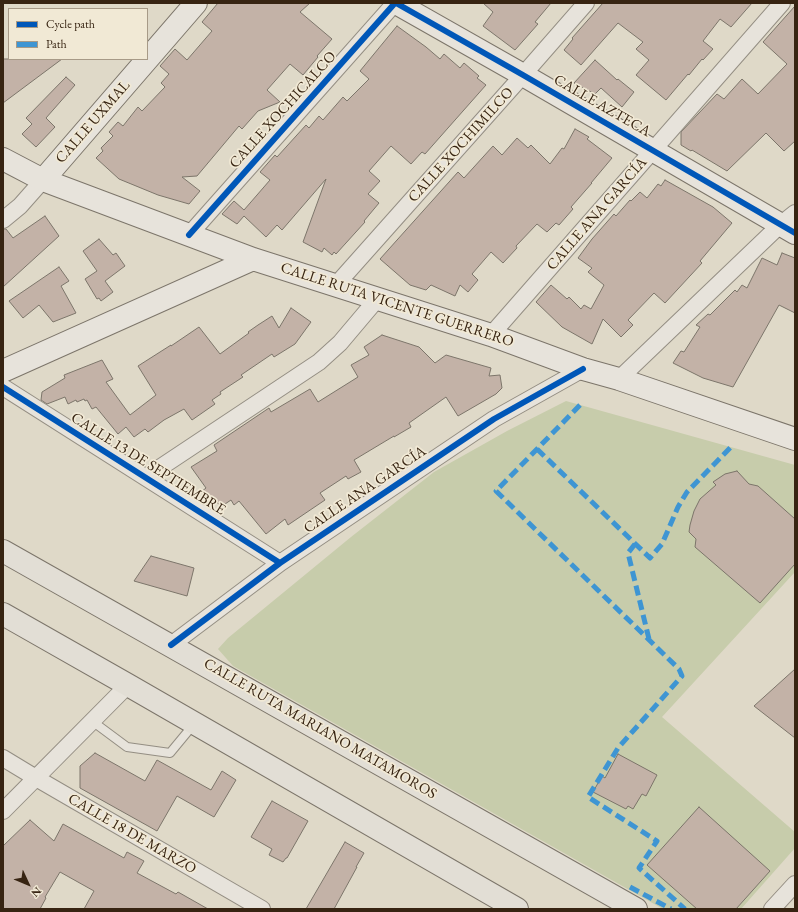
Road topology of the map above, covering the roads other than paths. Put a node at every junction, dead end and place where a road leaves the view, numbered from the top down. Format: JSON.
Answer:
{"nodes":[{"id":1,"x":196,"y":3,"type":"edge"},
{"id":2,"x":396,"y":3,"type":"edge"},
{"id":3,"x":586,"y":3,"type":"edge"},
{"id":4,"x":782,"y":3,"type":"edge"},
{"id":5,"x":148,"y":59,"type":"edge"},
{"id":6,"x":147,"y":60,"type":"edge"},
{"id":7,"x":523,"y":75,"type":"junction"},
{"id":8,"x":653,"y":150,"type":"junction"},
{"id":9,"x":3,"y":159,"type":"edge"},
{"id":10,"x":43,"y":180,"type":"junction"},
{"id":11,"x":3,"y":220,"type":"edge"},
{"id":12,"x":790,"y":223,"type":"edge"},
{"id":13,"x":189,"y":235,"type":"junction"},
{"id":14,"x":253,"y":259,"type":"junction"},
{"id":15,"x":336,"y":286,"type":"junction"},
{"id":16,"x":378,"y":298,"type":"junction"},
{"id":17,"x":492,"y":335,"type":"junction"},
{"id":18,"x":583,"y":369,"type":"junction"},
{"id":19,"x":3,"y":371,"type":"edge"},
{"id":20,"x":619,"y":379,"type":"junction"},
{"id":21,"x":3,"y":386,"type":"edge"},
{"id":22,"x":795,"y":439,"type":"edge"},
{"id":23,"x":146,"y":477,"type":"junction"},
{"id":24,"x":3,"y":551,"type":"edge"},
{"id":25,"x":280,"y":563,"type":"junction"},
{"id":26,"x":3,"y":614,"type":"edge"},
{"id":27,"x":171,"y":645,"type":"junction"},
{"id":28,"x":128,"y":685,"type":"junction"},
{"id":29,"x":92,"y":721,"type":"junction"},
{"id":30,"x":194,"y":723,"type":"junction"},
{"id":31,"x":3,"y":758,"type":"edge"},
{"id":32,"x":36,"y":778,"type":"junction"},
{"id":33,"x":3,"y":811,"type":"edge"},
{"id":34,"x":795,"y":884,"type":"edge"},
{"id":35,"x":262,"y":909,"type":"edge"},
{"id":36,"x":517,"y":909,"type":"edge"},
{"id":37,"x":636,"y":909,"type":"edge"},
{"id":38,"x":772,"y":909,"type":"edge"}],
"edges":[{"from":1,"to":5,"type":"main road","name":"CALLE UXMAL"},
{"from":2,"to":7,"type":"main road","name":"CALLE AZTECA"},
{"from":2,"to":13,"type":"street","name":"CALLE XOCHICALCO"},
{"from":3,"to":7,"type":"street","name":"CALLE XOCHIMILCO"},
{"from":4,"to":8,"type":"street","name":"CALLE ANA GARCÍA"},
{"from":6,"to":10,"type":"main road","name":"CALLE UXMAL"},
{"from":7,"to":8,"type":"main road","name":"CALLE AZTECA"},
{"from":7,"to":15,"type":"street","name":"CALLE XOCHIMILCO"},
{"from":8,"to":12,"type":"main road","name":"CALLE AZTECA"},
{"from":8,"to":17,"type":"street","name":"CALLE ANA GARCÍA"},
{"from":9,"to":10,"type":"main road","name":"CALLE RUTA VICENTE GUERRERO"},
{"from":10,"to":11,"type":"street","name":"CALLE UXMAL"},
{"from":10,"to":13,"type":"main road","name":"CALLE RUTA VICENTE GUERRERO"},
{"from":12,"to":20,"type":"street"},
{"from":13,"to":14,"type":"main road","name":"CALLE RUTA VICENTE GUERRERO"},
{"from":14,"to":15,"type":"main road","name":"CALLE RUTA VICENTE GUERRERO"},
{"from":14,"to":19,"type":"main road"},
{"from":15,"to":16,"type":"main road","name":"CALLE RUTA VICENTE GUERRERO"},
{"from":16,"to":17,"type":"main road","name":"CALLE RUTA VICENTE GUERRERO"},
{"from":16,"to":23,"type":"street"},
{"from":17,"to":18,"type":"main road","name":"CALLE RUTA VICENTE GUERRERO"},
{"from":18,"to":20,"type":"main road","name":"CALLE RUTA VICENTE GUERRERO"},
{"from":18,"to":25,"type":"street","name":"CALLE ANA GARCÍA"},
{"from":20,"to":22,"type":"main road","name":"CALLE RUTA VICENTE GUERRERO"},
{"from":21,"to":23,"type":"street","name":"CALLE 13 DE SEPTIEMBRE"},
{"from":23,"to":25,"type":"street","name":"CALLE 13 DE SEPTIEMBRE"},
{"from":24,"to":27,"type":"main road","name":"CALLE RUTA MARIANO MATAMOROS"},
{"from":25,"to":27,"type":"street","name":"CALLE ANA GARCÍA"},
{"from":26,"to":28,"type":"main road"},
{"from":27,"to":37,"type":"main road","name":"CALLE RUTA MARIANO MATAMOROS"},
{"from":28,"to":29,"type":"street"},
{"from":28,"to":30,"type":"main road"},
{"from":29,"to":30,"type":"lane"},
{"from":29,"to":32,"type":"street"},
{"from":30,"to":36,"type":"main road"},
{"from":31,"to":32,"type":"street","name":"CALLE 18 DE MARZO"},
{"from":32,"to":33,"type":"street"},
{"from":32,"to":35,"type":"street","name":"CALLE 18 DE MARZO"},
{"from":34,"to":38,"type":"street"}]}
